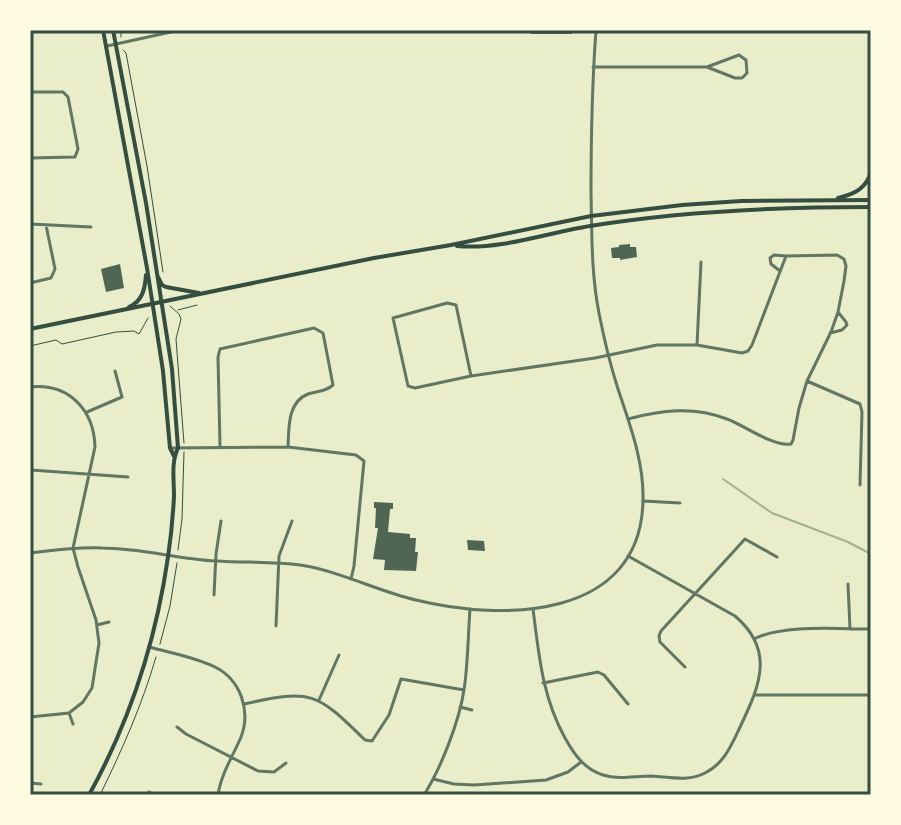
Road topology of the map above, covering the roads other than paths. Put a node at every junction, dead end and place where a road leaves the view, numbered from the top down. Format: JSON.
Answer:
{"nodes":[{"id":1,"x":103,"y":30,"type":"edge"},
{"id":2,"x":113,"y":30,"type":"edge"},
{"id":3,"x":180,"y":30,"type":"edge"},
{"id":4,"x":596,"y":30,"type":"edge"},
{"id":5,"x":116,"y":44,"type":"junction"},
{"id":6,"x":107,"y":46,"type":"junction"},
{"id":7,"x":593,"y":67,"type":"junction"},
{"id":8,"x":707,"y":67,"type":"junction"},
{"id":9,"x":30,"y":92,"type":"edge"},
{"id":10,"x":30,"y":158,"type":"edge"},
{"id":11,"x":871,"y":171,"type":"edge"},
{"id":12,"x":824,"y":199,"type":"junction"},
{"id":13,"x":871,"y":200,"type":"edge"},
{"id":14,"x":871,"y":207,"type":"edge"},
{"id":15,"x":591,"y":216,"type":"junction"},
{"id":16,"x":30,"y":224,"type":"edge"},
{"id":17,"x":46,"y":225,"type":"junction"},
{"id":18,"x":592,"y":226,"type":"junction"},
{"id":19,"x":91,"y":227,"type":"dead end"},
{"id":20,"x":451,"y":245,"type":"junction"},
{"id":21,"x":786,"y":256,"type":"junction"},
{"id":22,"x":701,"y":262,"type":"dead end"},
{"id":23,"x":147,"y":268,"type":"junction"},
{"id":24,"x":156,"y":271,"type":"junction"},
{"id":25,"x":780,"y":271,"type":"junction"},
{"id":26,"x":30,"y":283,"type":"edge"},
{"id":27,"x":203,"y":294,"type":"junction"},
{"id":28,"x":161,"y":302,"type":"junction"},
{"id":29,"x":152,"y":304,"type":"junction"},
{"id":30,"x":117,"y":311,"type":"junction"},
{"id":31,"x":838,"y":312,"type":"junction"},
{"id":32,"x":30,"y":329,"type":"edge"},
{"id":33,"x":830,"y":333,"type":"junction"},
{"id":34,"x":697,"y":345,"type":"junction"},
{"id":35,"x":608,"y":355,"type":"junction"},
{"id":36,"x":115,"y":371,"type":"dead end"},
{"id":37,"x":471,"y":376,"type":"junction"},
{"id":38,"x":807,"y":381,"type":"junction"},
{"id":39,"x":30,"y":387,"type":"edge"},
{"id":40,"x":87,"y":412,"type":"junction"},
{"id":41,"x":628,"y":419,"type":"junction"},
{"id":42,"x":220,"y":446,"type":"junction"},
{"id":43,"x":288,"y":447,"type":"junction"},
{"id":44,"x":170,"y":448,"type":"junction"},
{"id":45,"x":178,"y":448,"type":"junction"},
{"id":46,"x":174,"y":456,"type":"junction"},
{"id":47,"x":31,"y":470,"type":"edge"},
{"id":48,"x":88,"y":473,"type":"junction"},
{"id":49,"x":128,"y":477,"type":"dead end"},
{"id":50,"x":860,"y":485,"type":"dead end"},
{"id":51,"x":643,"y":501,"type":"junction"},
{"id":52,"x":680,"y":503,"type":"dead end"},
{"id":53,"x":221,"y":521,"type":"dead end"},
{"id":54,"x":292,"y":521,"type":"dead end"},
{"id":55,"x":73,"y":548,"type":"junction"},
{"id":56,"x":30,"y":553,"type":"edge"},
{"id":57,"x":168,"y":556,"type":"junction"},
{"id":58,"x":628,"y":556,"type":"junction"},
{"id":59,"x":777,"y":557,"type":"dead end"},
{"id":60,"x":215,"y":561,"type":"junction"},
{"id":61,"x":279,"y":563,"type":"junction"},
{"id":62,"x":351,"y":579,"type":"junction"},
{"id":63,"x":848,"y":584,"type":"dead end"},
{"id":64,"x":694,"y":593,"type":"junction"},
{"id":65,"x":214,"y":595,"type":"dead end"},
{"id":66,"x":470,"y":609,"type":"junction"},
{"id":67,"x":533,"y":609,"type":"junction"},
{"id":68,"x":109,"y":622,"type":"dead end"},
{"id":69,"x":97,"y":625,"type":"junction"},
{"id":70,"x":276,"y":626,"type":"dead end"},
{"id":71,"x":850,"y":629,"type":"junction"},
{"id":72,"x":871,"y":629,"type":"edge"},
{"id":73,"x":754,"y":639,"type":"junction"},
{"id":74,"x":149,"y":647,"type":"junction"},
{"id":75,"x":339,"y":655,"type":"dead end"},
{"id":76,"x":685,"y":667,"type":"dead end"},
{"id":77,"x":543,"y":683,"type":"junction"},
{"id":78,"x":464,"y":690,"type":"junction"},
{"id":79,"x":755,"y":695,"type":"junction"},
{"id":80,"x":871,"y":695,"type":"edge"},
{"id":81,"x":319,"y":700,"type":"junction"},
{"id":82,"x":244,"y":704,"type":"junction"},
{"id":83,"x":628,"y":704,"type":"dead end"},
{"id":84,"x":460,"y":707,"type":"junction"},
{"id":85,"x":472,"y":710,"type":"dead end"},
{"id":86,"x":69,"y":713,"type":"junction"},
{"id":87,"x":30,"y":717,"type":"edge"},
{"id":88,"x":73,"y":724,"type":"dead end"},
{"id":89,"x":177,"y":727,"type":"dead end"},
{"id":90,"x":232,"y":758,"type":"junction"},
{"id":91,"x":581,"y":762,"type":"junction"},
{"id":92,"x":286,"y":763,"type":"dead end"},
{"id":93,"x":433,"y":779,"type":"junction"},
{"id":94,"x":30,"y":783,"type":"edge"},
{"id":95,"x":41,"y":784,"type":"dead end"},
{"id":96,"x":149,"y":792,"type":"dead end"},
{"id":97,"x":89,"y":795,"type":"edge"},
{"id":98,"x":155,"y":795,"type":"edge"},
{"id":99,"x":218,"y":795,"type":"edge"},
{"id":100,"x":424,"y":795,"type":"edge"}],
"edges":[{"from":1,"to":6,"type":"main road"},
{"from":2,"to":5,"type":"main road"},
{"from":3,"to":5,"type":"street"},
{"from":4,"to":7,"type":"street"},
{"from":5,"to":6,"type":"street"},
{"from":5,"to":24,"type":"main road"},
{"from":6,"to":23,"type":"main road"},
{"from":7,"to":8,"type":"street"},
{"from":7,"to":15,"type":"street"},
{"from":8,"to":8,"type":"street"},
{"from":9,"to":10,"type":"street"},
{"from":11,"to":12,"type":"main road"},
{"from":12,"to":13,"type":"main road"},
{"from":12,"to":15,"type":"main road"},
{"from":14,"to":18,"type":"main road"},
{"from":15,"to":18,"type":"street"},
{"from":15,"to":20,"type":"main road"},
{"from":16,"to":17,"type":"street"},
{"from":17,"to":19,"type":"street"},
{"from":17,"to":26,"type":"street"},
{"from":18,"to":20,"type":"main road"},
{"from":18,"to":35,"type":"street"},
{"from":20,"to":27,"type":"main road"},
{"from":21,"to":25,"type":"street"},
{"from":21,"to":25,"type":"street"},
{"from":21,"to":31,"type":"street"},
{"from":22,"to":34,"type":"street"},
{"from":23,"to":29,"type":"main road"},
{"from":23,"to":30,"type":"main road"},
{"from":24,"to":27,"type":"main road"},
{"from":24,"to":28,"type":"main road"},
{"from":25,"to":34,"type":"street"},
{"from":27,"to":28,"type":"main road"},
{"from":28,"to":29,"type":"main road"},
{"from":28,"to":45,"type":"main road"},
{"from":29,"to":30,"type":"main road"},
{"from":29,"to":44,"type":"main road"},
{"from":30,"to":32,"type":"main road"},
{"from":31,"to":33,"type":"street"},
{"from":31,"to":33,"type":"street"},
{"from":33,"to":38,"type":"street"},
{"from":34,"to":35,"type":"street"},
{"from":35,"to":37,"type":"street"},
{"from":35,"to":41,"type":"street"},
{"from":36,"to":40,"type":"street"},
{"from":37,"to":37,"type":"street"},
{"from":38,"to":41,"type":"street"},
{"from":38,"to":50,"type":"street"},
{"from":39,"to":40,"type":"street"},
{"from":40,"to":48,"type":"street"},
{"from":41,"to":51,"type":"street"},
{"from":42,"to":43,"type":"street"},
{"from":42,"to":43,"type":"street"},
{"from":42,"to":45,"type":"street"},
{"from":43,"to":62,"type":"street"},
{"from":44,"to":45,"type":"street"},
{"from":44,"to":46,"type":"main road"},
{"from":45,"to":46,"type":"main road"},
{"from":46,"to":57,"type":"main road"},
{"from":47,"to":48,"type":"street"},
{"from":48,"to":49,"type":"street"},
{"from":48,"to":55,"type":"street"},
{"from":51,"to":52,"type":"street"},
{"from":51,"to":58,"type":"street"},
{"from":53,"to":60,"type":"street"},
{"from":54,"to":61,"type":"street"},
{"from":55,"to":56,"type":"street"},
{"from":55,"to":57,"type":"street"},
{"from":55,"to":69,"type":"street"},
{"from":57,"to":60,"type":"street"},
{"from":57,"to":74,"type":"main road"},
{"from":58,"to":64,"type":"street"},
{"from":58,"to":67,"type":"street"},
{"from":59,"to":64,"type":"street"},
{"from":60,"to":61,"type":"street"},
{"from":60,"to":65,"type":"street"},
{"from":61,"to":62,"type":"street"},
{"from":61,"to":70,"type":"street"},
{"from":62,"to":66,"type":"street"},
{"from":63,"to":71,"type":"street"},
{"from":64,"to":73,"type":"street"},
{"from":64,"to":76,"type":"street"},
{"from":66,"to":67,"type":"street"},
{"from":66,"to":78,"type":"street"},
{"from":67,"to":77,"type":"street"},
{"from":68,"to":69,"type":"street"},
{"from":69,"to":86,"type":"street"},
{"from":71,"to":72,"type":"street"},
{"from":71,"to":73,"type":"street"},
{"from":73,"to":79,"type":"street"},
{"from":74,"to":82,"type":"street"},
{"from":74,"to":97,"type":"main road"},
{"from":75,"to":81,"type":"street"},
{"from":77,"to":83,"type":"street"},
{"from":77,"to":91,"type":"street"},
{"from":78,"to":81,"type":"street"},
{"from":78,"to":84,"type":"street"},
{"from":79,"to":80,"type":"street"},
{"from":79,"to":91,"type":"street"},
{"from":81,"to":82,"type":"street"},
{"from":82,"to":90,"type":"street"},
{"from":84,"to":85,"type":"street"},
{"from":84,"to":93,"type":"street"},
{"from":86,"to":87,"type":"street"},
{"from":86,"to":88,"type":"street"},
{"from":89,"to":90,"type":"street"},
{"from":90,"to":92,"type":"street"},
{"from":90,"to":99,"type":"street"},
{"from":91,"to":93,"type":"street"},
{"from":93,"to":100,"type":"street"},
{"from":94,"to":95,"type":"street"},
{"from":96,"to":98,"type":"street"}]}
